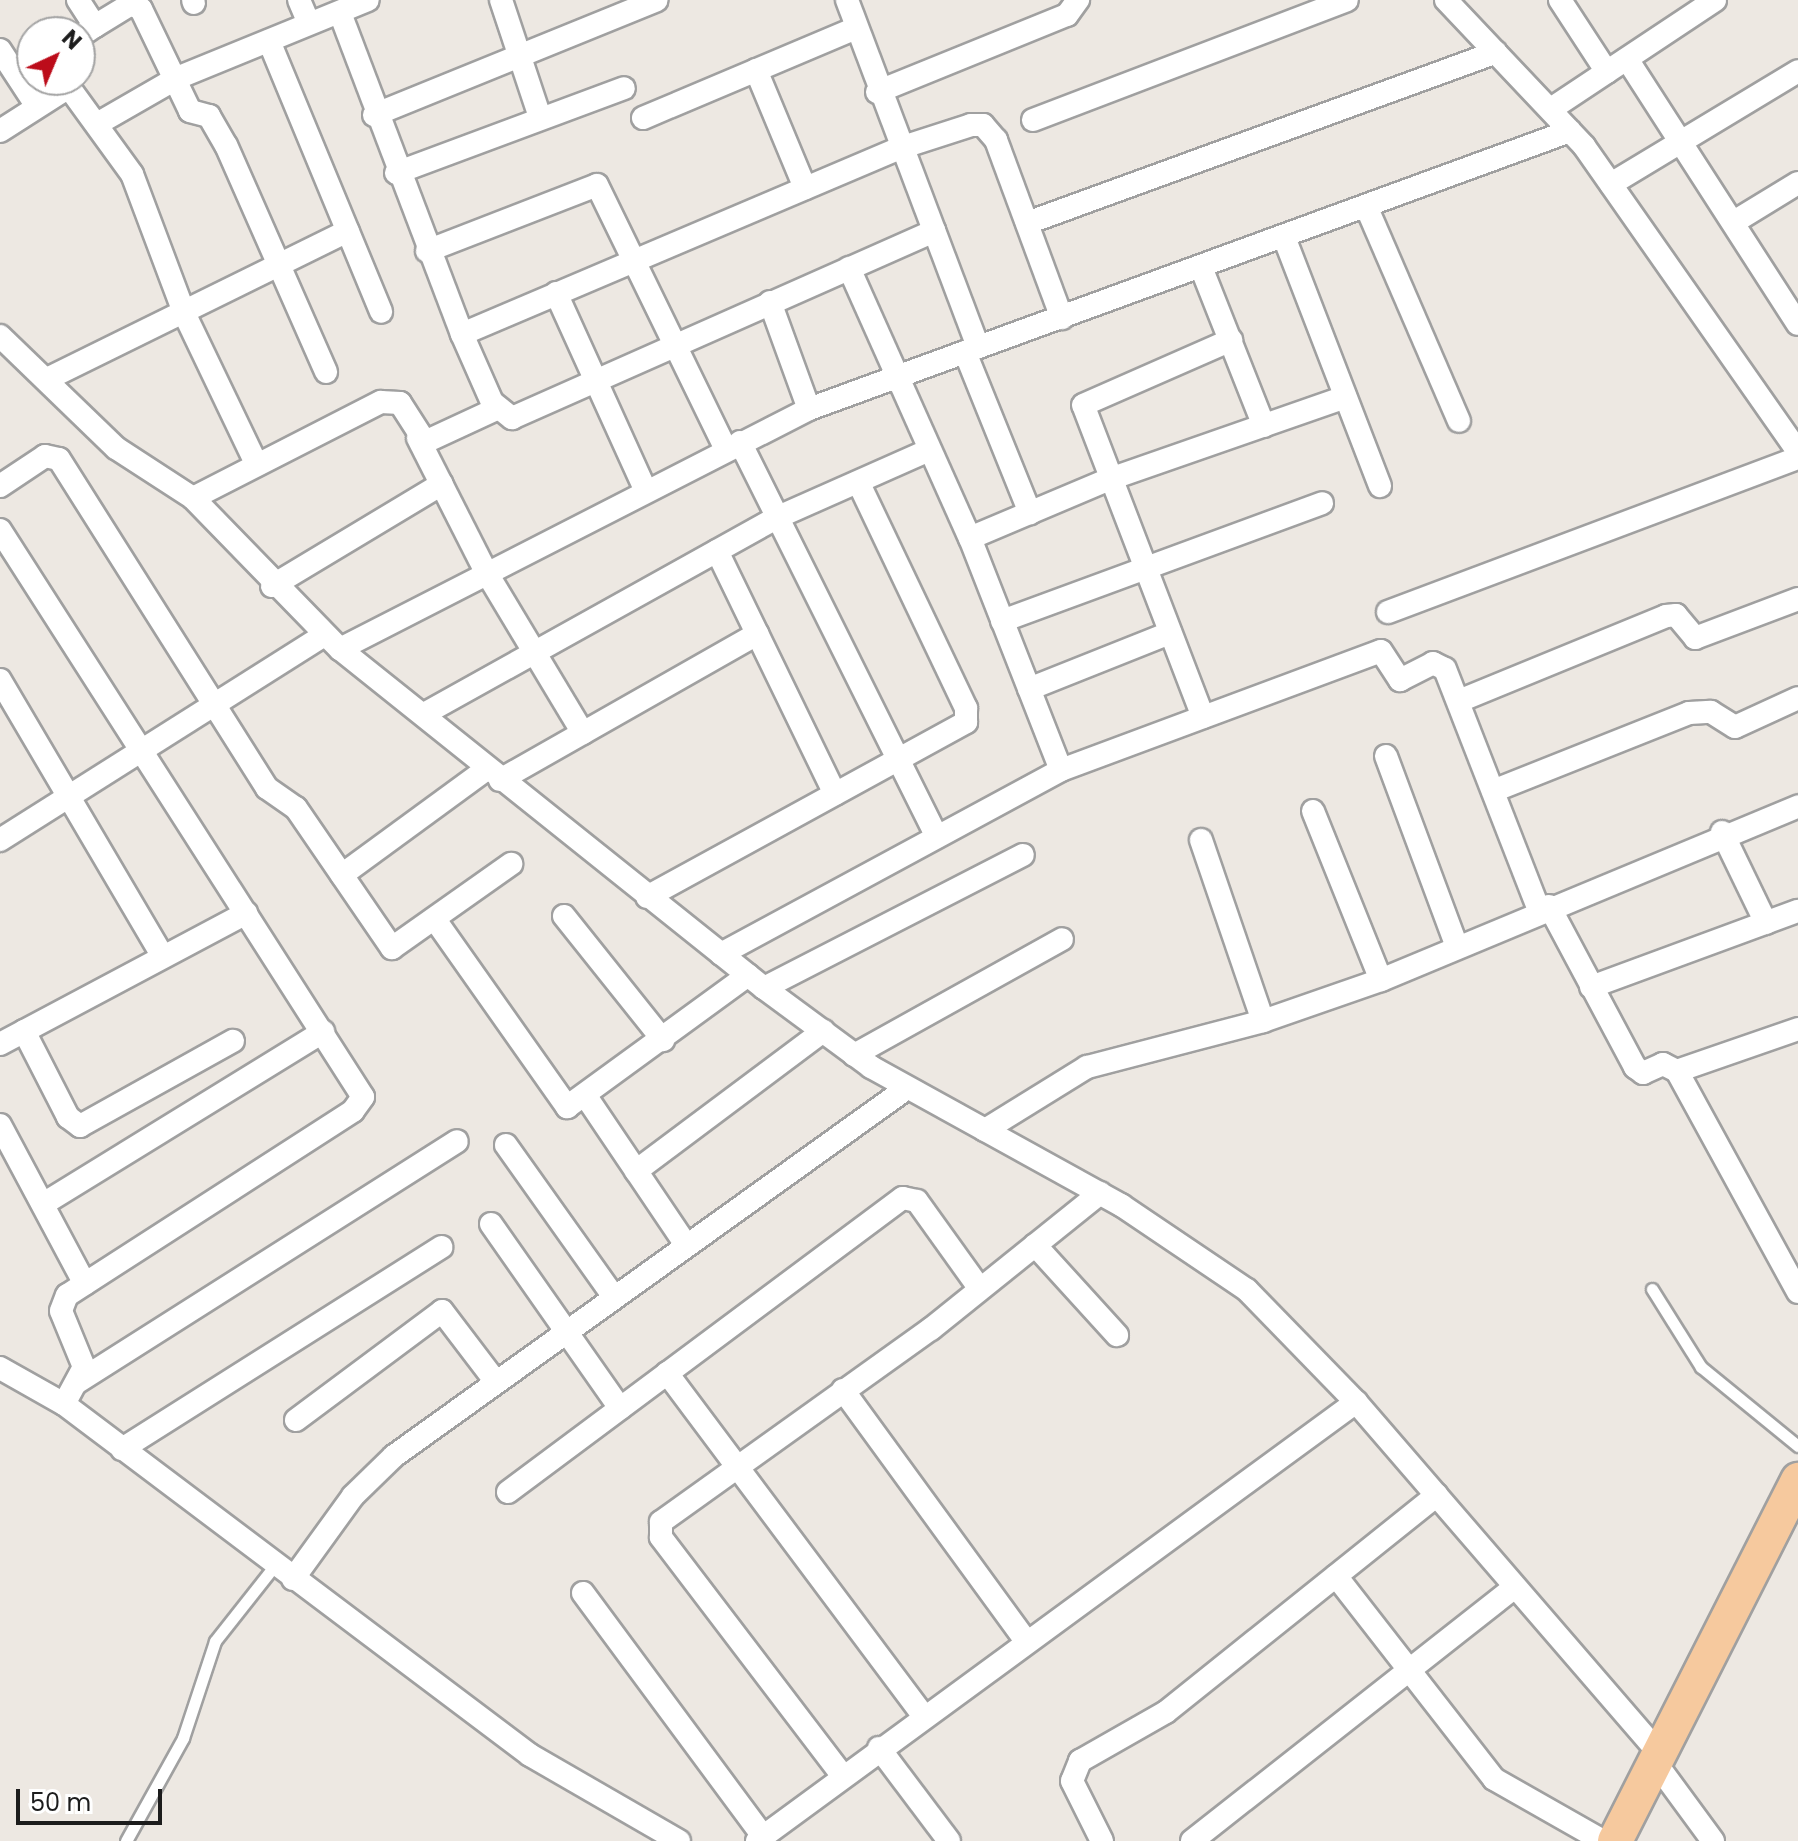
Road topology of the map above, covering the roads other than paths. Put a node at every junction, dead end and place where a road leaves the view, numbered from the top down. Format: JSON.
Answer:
{"nodes":[{"id":1,"x":299,"y":0,"type":"edge"},
{"id":2,"x":368,"y":0,"type":"edge"},
{"id":3,"x":501,"y":0,"type":"edge"},
{"id":4,"x":657,"y":0,"type":"edge"},
{"id":5,"x":847,"y":0,"type":"edge"},
{"id":6,"x":1078,"y":0,"type":"edge"},
{"id":7,"x":1347,"y":0,"type":"edge"},
{"id":8,"x":1446,"y":0,"type":"edge"},
{"id":9,"x":1560,"y":0,"type":"edge"},
{"id":10,"x":1715,"y":0,"type":"edge"},
{"id":11,"x":1688,"y":7,"type":"edge"},
{"id":12,"x":340,"y":13,"type":"junction"},
{"id":13,"x":309,"y":23,"type":"junction"},
{"id":14,"x":96,"y":27,"type":"edge"},
{"id":15,"x":856,"y":28,"type":"junction"},
{"id":16,"x":269,"y":41,"type":"junction"},
{"id":17,"x":0,"y":50,"type":"edge"},
{"id":18,"x":1496,"y":52,"type":"junction"},
{"id":19,"x":522,"y":55,"type":"junction"},
{"id":20,"x":1627,"y":59,"type":"junction"},
{"id":21,"x":756,"y":70,"type":"junction"},
{"id":22,"x":1798,"y":71,"type":"edge"},
{"id":23,"x":1607,"y":72,"type":"junction"},
{"id":24,"x":177,"y":78,"type":"junction"},
{"id":25,"x":624,"y":88,"type":"dead end"},
{"id":26,"x":877,"y":92,"type":"junction"},
{"id":27,"x":49,"y":96,"type":"edge"},
{"id":28,"x":77,"y":96,"type":"edge"},
{"id":29,"x":36,"y":105,"type":"junction"},
{"id":30,"x":1551,"y":109,"type":"junction"},
{"id":31,"x":374,"y":115,"type":"junction"},
{"id":32,"x":540,"y":117,"type":"junction"},
{"id":33,"x":643,"y":118,"type":"dead end"},
{"id":34,"x":1033,"y":120,"type":"dead end"},
{"id":35,"x":97,"y":124,"type":"junction"},
{"id":36,"x":0,"y":131,"type":"edge"},
{"id":37,"x":1570,"y":131,"type":"junction"},
{"id":38,"x":1683,"y":140,"type":"junction"},
{"id":39,"x":900,"y":148,"type":"junction"},
{"id":40,"x":396,"y":173,"type":"junction"},
{"id":41,"x":1798,"y":183,"type":"edge"},
{"id":42,"x":1611,"y":184,"type":"junction"},
{"id":43,"x":805,"y":188,"type":"junction"},
{"id":44,"x":1366,"y":206,"type":"junction"},
{"id":45,"x":1734,"y":222,"type":"junction"},
{"id":46,"x":1027,"y":223,"type":"junction"},
{"id":47,"x":348,"y":231,"type":"junction"},
{"id":48,"x":934,"y":231,"type":"junction"},
{"id":49,"x":1284,"y":237,"type":"junction"},
{"id":50,"x":427,"y":251,"type":"junction"},
{"id":51,"x":634,"y":260,"type":"junction"},
{"id":52,"x":282,"y":266,"type":"junction"},
{"id":53,"x":1201,"y":267,"type":"junction"},
{"id":54,"x":849,"y":268,"type":"junction"},
{"id":55,"x":556,"y":293,"type":"junction"},
{"id":56,"x":770,"y":302,"type":"junction"},
{"id":57,"x":381,"y":312,"type":"dead end"},
{"id":58,"x":185,"y":315,"type":"junction"},
{"id":59,"x":1062,"y":318,"type":"junction"},
{"id":60,"x":1798,"y":324,"type":"edge"},
{"id":61,"x":462,"y":334,"type":"junction"},
{"id":62,"x":2,"y":339,"type":"edge"},
{"id":63,"x":1231,"y":340,"type":"junction"},
{"id":64,"x":676,"y":343,"type":"junction"},
{"id":65,"x":971,"y":349,"type":"junction"},
{"id":66,"x":326,"y":372,"type":"dead end"},
{"id":67,"x":896,"y":376,"type":"junction"},
{"id":68,"x":47,"y":379,"type":"junction"},
{"id":69,"x":595,"y":382,"type":"junction"},
{"id":70,"x":1345,"y":397,"type":"junction"},
{"id":71,"x":496,"y":409,"type":"junction"},
{"id":72,"x":809,"y":409,"type":"junction"},
{"id":73,"x":1459,"y":421,"type":"dead end"},
{"id":74,"x":1264,"y":426,"type":"junction"},
{"id":75,"x":418,"y":438,"type":"junction"},
{"id":76,"x":733,"y":445,"type":"junction"},
{"id":77,"x":1796,"y":447,"type":"edge"},
{"id":78,"x":929,"y":450,"type":"junction"},
{"id":79,"x":257,"y":465,"type":"junction"},
{"id":80,"x":1110,"y":479,"type":"junction"},
{"id":81,"x":858,"y":482,"type":"junction"},
{"id":82,"x":442,"y":484,"type":"junction"},
{"id":83,"x":0,"y":486,"type":"edge"},
{"id":84,"x":1380,"y":486,"type":"dead end"},
{"id":85,"x":645,"y":489,"type":"junction"},
{"id":86,"x":193,"y":498,"type":"junction"},
{"id":87,"x":1322,"y":503,"type":"dead end"},
{"id":88,"x":1030,"y":513,"type":"junction"},
{"id":89,"x":778,"y":517,"type":"junction"},
{"id":90,"x":0,"y":530,"type":"edge"},
{"id":91,"x":970,"y":538,"type":"junction"},
{"id":92,"x":717,"y":551,"type":"junction"},
{"id":93,"x":1143,"y":564,"type":"junction"},
{"id":94,"x":485,"y":570,"type":"junction"},
{"id":95,"x":272,"y":586,"type":"junction"},
{"id":96,"x":1798,"y":599,"type":"edge"},
{"id":97,"x":1388,"y":612,"type":"dead end"},
{"id":98,"x":1002,"y":621,"type":"junction"},
{"id":99,"x":1170,"y":633,"type":"junction"},
{"id":100,"x":757,"y":634,"type":"junction"},
{"id":101,"x":332,"y":642,"type":"junction"},
{"id":102,"x":534,"y":653,"type":"junction"},
{"id":103,"x":0,"y":680,"type":"edge"},
{"id":104,"x":1029,"y":689,"type":"junction"},
{"id":105,"x":1798,"y":698,"type":"edge"},
{"id":106,"x":1459,"y":701,"type":"junction"},
{"id":107,"x":215,"y":703,"type":"junction"},
{"id":108,"x":424,"y":714,"type":"junction"},
{"id":109,"x":1203,"y":717,"type":"junction"},
{"id":110,"x":583,"y":733,"type":"junction"},
{"id":111,"x":139,"y":751,"type":"junction"},
{"id":112,"x":1386,"y":756,"type":"dead end"},
{"id":113,"x":898,"y":759,"type":"junction"},
{"id":114,"x":1061,"y":770,"type":"junction"},
{"id":115,"x":493,"y":775,"type":"junction"},
{"id":116,"x":1493,"y":791,"type":"junction"},
{"id":117,"x":835,"y":794,"type":"junction"},
{"id":118,"x":66,"y":797,"type":"junction"},
{"id":119,"x":1798,"y":806,"type":"edge"},
{"id":120,"x":1313,"y":811,"type":"dead end"},
{"id":121,"x":1722,"y":832,"type":"junction"},
{"id":122,"x":937,"y":837,"type":"junction"},
{"id":123,"x":0,"y":840,"type":"edge"},
{"id":124,"x":1201,"y":840,"type":"dead end"},
{"id":125,"x":1023,"y":855,"type":"dead end"},
{"id":126,"x":511,"y":864,"type":"dead end"},
{"id":127,"x":342,"y":875,"type":"junction"},
{"id":128,"x":647,"y":897,"type":"junction"},
{"id":129,"x":1544,"y":908,"type":"junction"},
{"id":130,"x":1798,"y":911,"type":"edge"},
{"id":131,"x":246,"y":913,"type":"junction"},
{"id":132,"x":564,"y":916,"type":"dead end"},
{"id":133,"x":436,"y":921,"type":"junction"},
{"id":134,"x":1766,"y":923,"type":"junction"},
{"id":135,"x":1062,"y":939,"type":"dead end"},
{"id":136,"x":1457,"y":947,"type":"junction"},
{"id":137,"x":721,"y":954,"type":"junction"},
{"id":138,"x":163,"y":957,"type":"junction"},
{"id":139,"x":1381,"y":980,"type":"junction"},
{"id":140,"x":756,"y":981,"type":"junction"},
{"id":141,"x":1591,"y":987,"type":"junction"},
{"id":142,"x":1263,"y":1021,"type":"junction"},
{"id":143,"x":1798,"y":1029,"type":"edge"},
{"id":144,"x":24,"y":1031,"type":"junction"},
{"id":145,"x":823,"y":1031,"type":"junction"},
{"id":146,"x":323,"y":1032,"type":"junction"},
{"id":147,"x":663,"y":1040,"type":"junction"},
{"id":148,"x":233,"y":1041,"type":"dead end"},
{"id":149,"x":0,"y":1044,"type":"edge"},
{"id":150,"x":854,"y":1055,"type":"junction"},
{"id":151,"x":1677,"y":1071,"type":"junction"},
{"id":152,"x":907,"y":1088,"type":"junction"},
{"id":153,"x":587,"y":1098,"type":"junction"},
{"id":154,"x":0,"y":1125,"type":"edge"},
{"id":155,"x":985,"y":1130,"type":"junction"},
{"id":156,"x":457,"y":1141,"type":"dead end"},
{"id":157,"x":506,"y":1145,"type":"dead end"},
{"id":158,"x":636,"y":1171,"type":"junction"},
{"id":159,"x":1100,"y":1193,"type":"junction"},
{"id":160,"x":43,"y":1204,"type":"junction"},
{"id":161,"x":491,"y":1224,"type":"dead end"},
{"id":162,"x":686,"y":1245,"type":"junction"},
{"id":163,"x":1035,"y":1245,"type":"junction"},
{"id":164,"x":441,"y":1247,"type":"dead end"},
{"id":165,"x":85,"y":1284,"type":"junction"},
{"id":166,"x":980,"y":1289,"type":"junction"},
{"id":167,"x":1652,"y":1289,"type":"dead end"},
{"id":168,"x":1798,"y":1292,"type":"edge"},
{"id":169,"x":614,"y":1297,"type":"junction"},
{"id":170,"x":565,"y":1332,"type":"junction"},
{"id":171,"x":1117,"y":1335,"type":"dead end"},
{"id":172,"x":0,"y":1368,"type":"edge"},
{"id":173,"x":667,"y":1373,"type":"junction"},
{"id":174,"x":496,"y":1382,"type":"junction"},
{"id":175,"x":76,"y":1383,"type":"junction"},
{"id":176,"x":843,"y":1390,"type":"junction"},
{"id":177,"x":1356,"y":1402,"type":"junction"},
{"id":178,"x":64,"y":1404,"type":"junction"},
{"id":179,"x":620,"y":1408,"type":"junction"},
{"id":180,"x":296,"y":1420,"type":"dead end"},
{"id":181,"x":1798,"y":1446,"type":"edge"},
{"id":182,"x":122,"y":1449,"type":"junction"},
{"id":183,"x":739,"y":1465,"type":"junction"},
{"id":184,"x":1798,"y":1480,"type":"edge"},
{"id":185,"x":508,"y":1492,"type":"dead end"},
{"id":186,"x":1437,"y":1495,"type":"junction"},
{"id":187,"x":275,"y":1565,"type":"junction"},
{"id":188,"x":1336,"y":1576,"type":"junction"},
{"id":189,"x":293,"y":1579,"type":"junction"},
{"id":190,"x":1513,"y":1588,"type":"junction"},
{"id":191,"x":583,"y":1593,"type":"dead end"},
{"id":192,"x":1025,"y":1640,"type":"junction"},
{"id":193,"x":1412,"y":1670,"type":"junction"},
{"id":194,"x":923,"y":1715,"type":"junction"},
{"id":195,"x":879,"y":1748,"type":"junction"},
{"id":196,"x":1657,"y":1758,"type":"junction"},
{"id":197,"x":842,"y":1775,"type":"junction"},
{"id":198,"x":760,"y":1839,"type":"edge"},
{"id":199,"x":126,"y":1841,"type":"edge"},
{"id":200,"x":679,"y":1841,"type":"edge"},
{"id":201,"x":949,"y":1841,"type":"edge"},
{"id":202,"x":1102,"y":1841,"type":"edge"},
{"id":203,"x":1192,"y":1841,"type":"edge"},
{"id":204,"x":1603,"y":1841,"type":"edge"},
{"id":205,"x":1615,"y":1841,"type":"edge"},
{"id":206,"x":1713,"y":1841,"type":"edge"}],
"edges":[{"from":1,"to":13,"type":"street"},
{"from":2,"to":12,"type":"street"},
{"from":3,"to":19,"type":"street"},
{"from":4,"to":19,"type":"street"},
{"from":5,"to":15,"type":"street"},
{"from":6,"to":26,"type":"street"},
{"from":7,"to":34,"type":"street"},
{"from":8,"to":18,"type":"street"},
{"from":9,"to":23,"type":"street"},
{"from":10,"to":11,"type":"street"},
{"from":11,"to":20,"type":"street"},
{"from":12,"to":13,"type":"street"},
{"from":12,"to":31,"type":"street"},
{"from":13,"to":16,"type":"street"},
{"from":14,"to":24,"type":"street"},
{"from":15,"to":21,"type":"street"},
{"from":15,"to":26,"type":"street"},
{"from":16,"to":24,"type":"street"},
{"from":16,"to":47,"type":"street"},
{"from":17,"to":29,"type":"street"},
{"from":18,"to":30,"type":"street"},
{"from":18,"to":46,"type":"street"},
{"from":19,"to":31,"type":"street"},
{"from":19,"to":32,"type":"street"},
{"from":20,"to":23,"type":"street"},
{"from":20,"to":38,"type":"street"},
{"from":21,"to":33,"type":"street"},
{"from":21,"to":43,"type":"street"},
{"from":22,"to":38,"type":"street"},
{"from":23,"to":30,"type":"street"},
{"from":24,"to":35,"type":"street"},
{"from":24,"to":52,"type":"street"},
{"from":25,"to":32,"type":"street"},
{"from":26,"to":39,"type":"street"},
{"from":27,"to":29,"type":"street"},
{"from":28,"to":35,"type":"street"},
{"from":29,"to":36,"type":"street"},
{"from":30,"to":37,"type":"street"},
{"from":31,"to":40,"type":"street"},
{"from":32,"to":40,"type":"street"},
{"from":35,"to":58,"type":"street"},
{"from":37,"to":42,"type":"street"},
{"from":37,"to":44,"type":"street"},
{"from":38,"to":42,"type":"street"},
{"from":38,"to":45,"type":"street"},
{"from":39,"to":43,"type":"street"},
{"from":39,"to":46,"type":"street"},
{"from":39,"to":48,"type":"street"},
{"from":40,"to":50,"type":"street"},
{"from":41,"to":45,"type":"street"},
{"from":42,"to":77,"type":"street"},
{"from":43,"to":51,"type":"street"},
{"from":44,"to":49,"type":"street"},
{"from":44,"to":73,"type":"street"},
{"from":45,"to":60,"type":"street"},
{"from":46,"to":59,"type":"street"},
{"from":47,"to":52,"type":"street"},
{"from":47,"to":57,"type":"street"},
{"from":48,"to":54,"type":"street"},
{"from":48,"to":65,"type":"street"},
{"from":49,"to":53,"type":"street"},
{"from":49,"to":70,"type":"street"},
{"from":50,"to":51,"type":"street"},
{"from":50,"to":61,"type":"street"},
{"from":51,"to":55,"type":"street"},
{"from":51,"to":64,"type":"street"},
{"from":52,"to":58,"type":"street"},
{"from":52,"to":66,"type":"street"},
{"from":53,"to":59,"type":"street"},
{"from":53,"to":63,"type":"street"},
{"from":54,"to":56,"type":"street"},
{"from":54,"to":67,"type":"street"},
{"from":55,"to":61,"type":"street"},
{"from":55,"to":69,"type":"street"},
{"from":56,"to":64,"type":"street"},
{"from":56,"to":72,"type":"street"},
{"from":58,"to":68,"type":"street"},
{"from":58,"to":79,"type":"street"},
{"from":59,"to":65,"type":"street"},
{"from":61,"to":71,"type":"street"},
{"from":62,"to":68,"type":"street"},
{"from":63,"to":74,"type":"street"},
{"from":63,"to":80,"type":"street"},
{"from":64,"to":69,"type":"street"},
{"from":64,"to":76,"type":"street"},
{"from":65,"to":67,"type":"street"},
{"from":65,"to":88,"type":"street"},
{"from":67,"to":72,"type":"street"},
{"from":67,"to":78,"type":"street"},
{"from":68,"to":86,"type":"street"},
{"from":69,"to":71,"type":"street"},
{"from":69,"to":85,"type":"street"},
{"from":70,"to":74,"type":"street"},
{"from":70,"to":84,"type":"street"},
{"from":71,"to":75,"type":"street"},
{"from":72,"to":76,"type":"street"},
{"from":74,"to":80,"type":"street"},
{"from":75,"to":79,"type":"street"},
{"from":75,"to":82,"type":"street"},
{"from":76,"to":85,"type":"street"},
{"from":76,"to":89,"type":"street"},
{"from":77,"to":97,"type":"street"},
{"from":78,"to":81,"type":"street"},
{"from":78,"to":91,"type":"street"},
{"from":79,"to":86,"type":"street"},
{"from":80,"to":88,"type":"street"},
{"from":80,"to":93,"type":"street"},
{"from":81,"to":89,"type":"street"},
{"from":81,"to":113,"type":"street"},
{"from":82,"to":94,"type":"street"},
{"from":82,"to":95,"type":"street"},
{"from":83,"to":107,"type":"street"},
{"from":85,"to":94,"type":"street"},
{"from":86,"to":95,"type":"street"},
{"from":87,"to":93,"type":"street"},
{"from":88,"to":91,"type":"street"},
{"from":89,"to":92,"type":"street"},
{"from":89,"to":113,"type":"street"},
{"from":90,"to":111,"type":"street"},
{"from":91,"to":98,"type":"street"},
{"from":92,"to":100,"type":"street"},
{"from":92,"to":102,"type":"street"},
{"from":93,"to":98,"type":"street"},
{"from":93,"to":99,"type":"street"},
{"from":94,"to":101,"type":"street"},
{"from":94,"to":102,"type":"street"},
{"from":95,"to":101,"type":"street"},
{"from":96,"to":106,"type":"street"},
{"from":98,"to":104,"type":"street"},
{"from":99,"to":104,"type":"street"},
{"from":99,"to":109,"type":"street"},
{"from":100,"to":110,"type":"street"},
{"from":100,"to":117,"type":"street"},
{"from":101,"to":107,"type":"street"},
{"from":101,"to":108,"type":"street"},
{"from":102,"to":108,"type":"street"},
{"from":102,"to":110,"type":"street"},
{"from":103,"to":118,"type":"street"},
{"from":104,"to":114,"type":"street"},
{"from":105,"to":116,"type":"street"},
{"from":106,"to":109,"type":"street"},
{"from":106,"to":116,"type":"street"},
{"from":107,"to":111,"type":"street"},
{"from":107,"to":127,"type":"street"},
{"from":108,"to":115,"type":"street"},
{"from":109,"to":114,"type":"street"},
{"from":110,"to":115,"type":"street"},
{"from":111,"to":118,"type":"street"},
{"from":111,"to":131,"type":"street"},
{"from":112,"to":136,"type":"street"},
{"from":113,"to":117,"type":"street"},
{"from":113,"to":122,"type":"street"},
{"from":114,"to":122,"type":"street"},
{"from":115,"to":127,"type":"street"},
{"from":115,"to":128,"type":"street"},
{"from":116,"to":129,"type":"street"},
{"from":117,"to":128,"type":"street"},
{"from":118,"to":123,"type":"street"},
{"from":118,"to":138,"type":"street"},
{"from":119,"to":121,"type":"street"},
{"from":120,"to":139,"type":"street"},
{"from":121,"to":129,"type":"street"},
{"from":121,"to":134,"type":"street"},
{"from":122,"to":137,"type":"street"},
{"from":124,"to":142,"type":"street"},
{"from":125,"to":140,"type":"street"},
{"from":126,"to":133,"type":"street"},
{"from":127,"to":133,"type":"street"},
{"from":128,"to":137,"type":"street"},
{"from":129,"to":136,"type":"street"},
{"from":129,"to":141,"type":"street"},
{"from":130,"to":134,"type":"street"},
{"from":131,"to":138,"type":"street"},
{"from":131,"to":146,"type":"street"},
{"from":132,"to":147,"type":"street"},
{"from":133,"to":153,"type":"street"},
{"from":134,"to":141,"type":"street"},
{"from":135,"to":150,"type":"street"},
{"from":136,"to":139,"type":"street"},
{"from":137,"to":140,"type":"street"},
{"from":138,"to":144,"type":"street"},
{"from":139,"to":142,"type":"street"},
{"from":140,"to":145,"type":"street"},
{"from":140,"to":147,"type":"street"},
{"from":141,"to":151,"type":"street"},
{"from":142,"to":155,"type":"street"},
{"from":143,"to":151,"type":"street"},
{"from":144,"to":148,"type":"street"},
{"from":144,"to":149,"type":"street"},
{"from":145,"to":150,"type":"street"},
{"from":145,"to":158,"type":"street"},
{"from":146,"to":160,"type":"street"},
{"from":146,"to":165,"type":"street"},
{"from":147,"to":153,"type":"street"},
{"from":150,"to":152,"type":"street"},
{"from":151,"to":168,"type":"street"},
{"from":152,"to":155,"type":"street"},
{"from":152,"to":162,"type":"street"},
{"from":153,"to":158,"type":"street"},
{"from":154,"to":160,"type":"street"},
{"from":155,"to":159,"type":"street"},
{"from":156,"to":175,"type":"street"},
{"from":157,"to":169,"type":"street"},
{"from":158,"to":162,"type":"street"},
{"from":159,"to":163,"type":"street"},
{"from":159,"to":177,"type":"street"},
{"from":160,"to":165,"type":"street"},
{"from":161,"to":170,"type":"street"},
{"from":162,"to":169,"type":"street"},
{"from":163,"to":166,"type":"street"},
{"from":163,"to":171,"type":"street"},
{"from":164,"to":182,"type":"street"},
{"from":165,"to":175,"type":"street"},
{"from":166,"to":173,"type":"street"},
{"from":166,"to":176,"type":"street"},
{"from":167,"to":181,"type":"lane"},
{"from":169,"to":170,"type":"street"},
{"from":170,"to":174,"type":"street"},
{"from":170,"to":179,"type":"street"},
{"from":172,"to":178,"type":"street"},
{"from":173,"to":179,"type":"street"},
{"from":173,"to":183,"type":"street"},
{"from":174,"to":180,"type":"street"},
{"from":174,"to":189,"type":"street"},
{"from":175,"to":178,"type":"street"},
{"from":176,"to":183,"type":"street"},
{"from":176,"to":192,"type":"street"},
{"from":177,"to":186,"type":"street"},
{"from":177,"to":192,"type":"street"},
{"from":178,"to":182,"type":"street"},
{"from":179,"to":185,"type":"street"},
{"from":182,"to":187,"type":"street"},
{"from":183,"to":194,"type":"street"},
{"from":183,"to":197,"type":"street"},
{"from":184,"to":196,"type":"main road"},
{"from":186,"to":188,"type":"street"},
{"from":186,"to":190,"type":"street"},
{"from":187,"to":189,"type":"street"},
{"from":187,"to":199,"type":"lane"},
{"from":188,"to":193,"type":"street"},
{"from":188,"to":202,"type":"street"},
{"from":189,"to":200,"type":"street"},
{"from":190,"to":193,"type":"street"},
{"from":190,"to":196,"type":"street"},
{"from":191,"to":198,"type":"street"},
{"from":192,"to":194,"type":"street"},
{"from":193,"to":203,"type":"street"},
{"from":193,"to":204,"type":"street"},
{"from":194,"to":195,"type":"street"},
{"from":195,"to":197,"type":"street"},
{"from":195,"to":201,"type":"street"},
{"from":196,"to":205,"type":"main road"},
{"from":196,"to":206,"type":"street"},
{"from":197,"to":198,"type":"street"}]}
